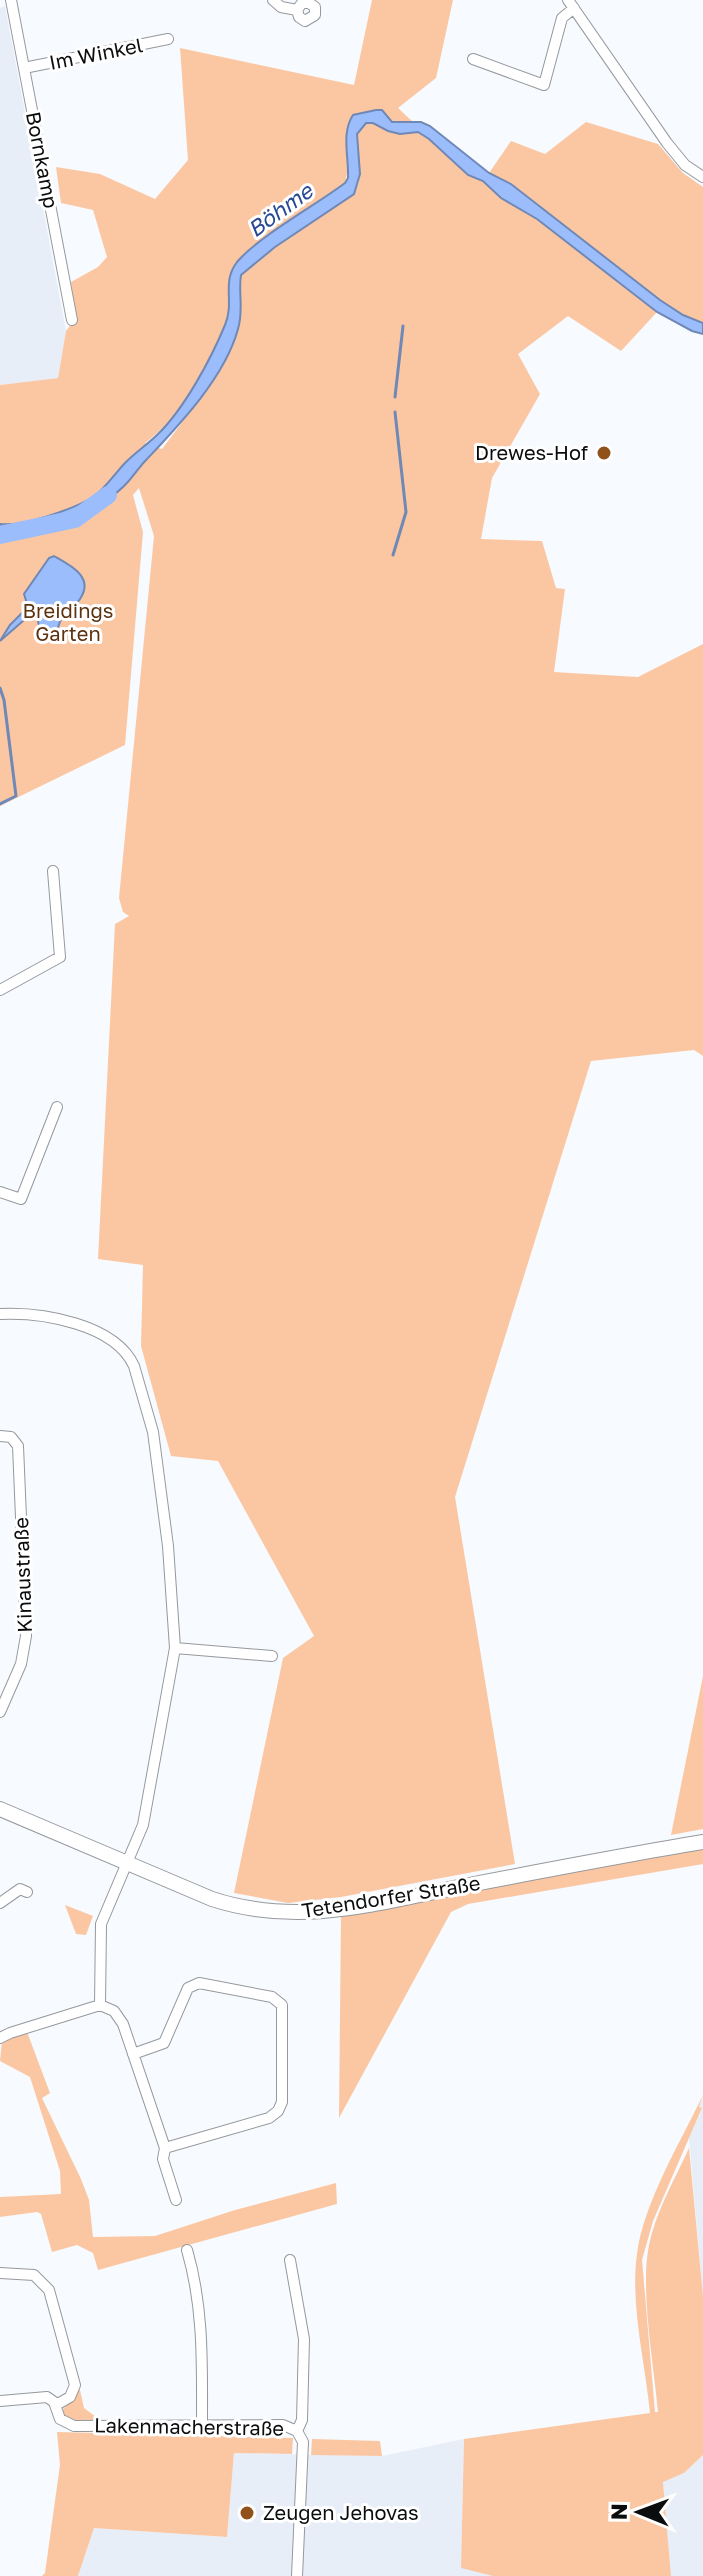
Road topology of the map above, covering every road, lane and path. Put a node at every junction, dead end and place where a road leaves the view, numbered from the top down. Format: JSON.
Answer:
{"nodes":[{"id":1,"x":11,"y":0,"type":"edge"},
{"id":2,"x":273,"y":0,"type":"edge"},
{"id":3,"x":571,"y":4,"type":"edge"},
{"id":4,"x":297,"y":10,"type":"dead end"},
{"id":5,"x":168,"y":39,"type":"dead end"},
{"id":6,"x":473,"y":59,"type":"dead end"},
{"id":7,"x":24,"y":68,"type":"junction"},
{"id":8,"x":703,"y":177,"type":"edge"},
{"id":9,"x":72,"y":320,"type":"dead end"},
{"id":10,"x":53,"y":871,"type":"dead end"},
{"id":11,"x":0,"y":990,"type":"edge"},
{"id":12,"x":57,"y":1107,"type":"dead end"},
{"id":13,"x":0,"y":1192,"type":"edge"},
{"id":14,"x":0,"y":1314,"type":"edge"},
{"id":15,"x":5,"y":1436,"type":"edge"},
{"id":16,"x":175,"y":1648,"type":"junction"},
{"id":17,"x":272,"y":1656,"type":"dead end"},
{"id":18,"x":0,"y":1712,"type":"edge"},
{"id":19,"x":0,"y":1809,"type":"edge"},
{"id":20,"x":703,"y":1842,"type":"edge"},
{"id":21,"x":126,"y":1862,"type":"junction"},
{"id":22,"x":27,"y":1892,"type":"dead end"},
{"id":23,"x":0,"y":1903,"type":"edge"},
{"id":24,"x":100,"y":2005,"type":"junction"},
{"id":25,"x":0,"y":2037,"type":"edge"},
{"id":26,"x":133,"y":2054,"type":"junction"},
{"id":27,"x":165,"y":2148,"type":"junction"},
{"id":28,"x":176,"y":2200,"type":"dead end"},
{"id":29,"x":187,"y":2250,"type":"dead end"},
{"id":30,"x":290,"y":2260,"type":"dead end"},
{"id":31,"x":0,"y":2273,"type":"edge"},
{"id":32,"x":0,"y":2401,"type":"edge"},
{"id":33,"x":56,"y":2405,"type":"junction"},
{"id":34,"x":202,"y":2425,"type":"junction"},
{"id":35,"x":297,"y":2431,"type":"junction"},
{"id":36,"x":297,"y":2576,"type":"edge"}],
"edges":[{"from":1,"to":7,"type":"street","name":"Bornkamp"},
{"from":2,"to":4,"type":"street"},
{"from":3,"to":6,"type":"street"},
{"from":3,"to":8,"type":"street"},
{"from":5,"to":7,"type":"street","name":"Im Winkel"},
{"from":7,"to":9,"type":"street","name":"Bornkamp"},
{"from":10,"to":11,"type":"street"},
{"from":12,"to":13,"type":"street"},
{"from":14,"to":16,"type":"street"},
{"from":15,"to":18,"type":"street","name":"Kinaustraße"},
{"from":16,"to":17,"type":"street"},
{"from":16,"to":21,"type":"street"},
{"from":19,"to":21,"type":"street","name":"Tetendorfer Straße"},
{"from":20,"to":21,"type":"street","name":"Tetendorfer Straße"},
{"from":21,"to":24,"type":"street"},
{"from":22,"to":23,"type":"street"},
{"from":24,"to":25,"type":"street"},
{"from":24,"to":26,"type":"street"},
{"from":26,"to":27,"type":"street"},
{"from":26,"to":27,"type":"street"},
{"from":27,"to":28,"type":"street"},
{"from":29,"to":34,"type":"street"},
{"from":30,"to":35,"type":"street"},
{"from":31,"to":33,"type":"street"},
{"from":32,"to":33,"type":"street","name":"Lakenmacherstraße"},
{"from":33,"to":34,"type":"street","name":"Lakenmacherstraße"},
{"from":34,"to":35,"type":"street","name":"Lakenmacherstraße"},
{"from":35,"to":36,"type":"street"}]}
